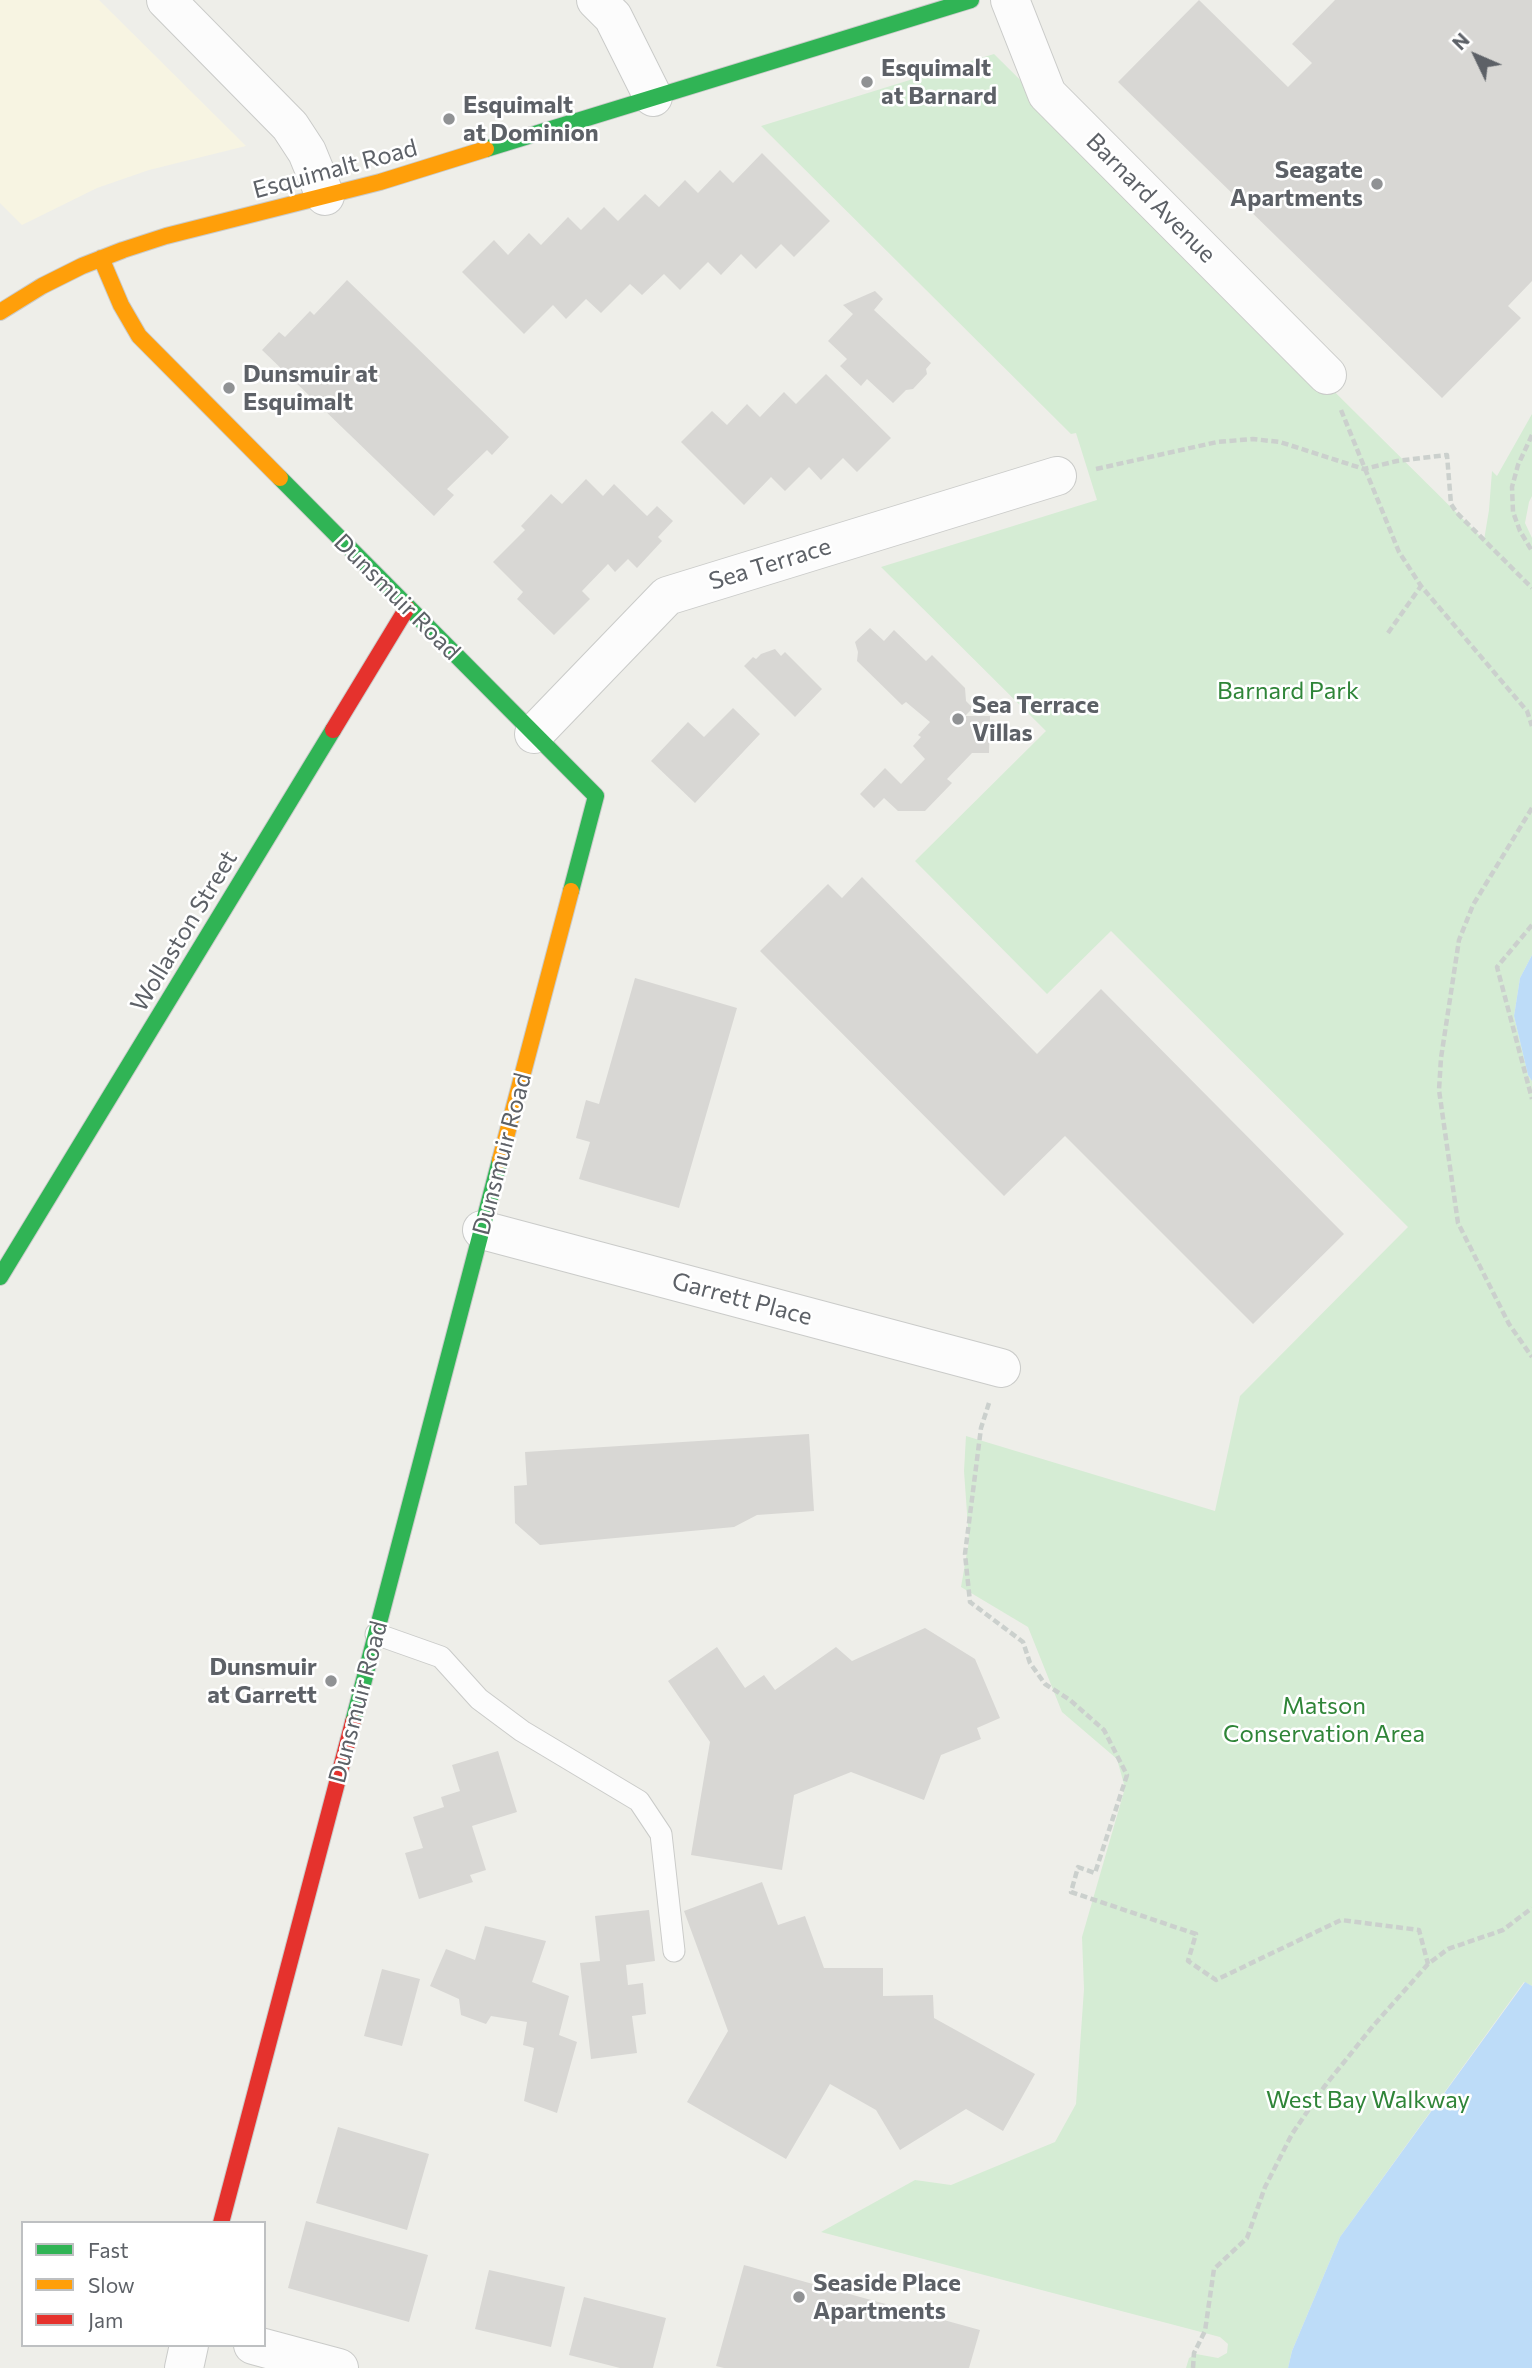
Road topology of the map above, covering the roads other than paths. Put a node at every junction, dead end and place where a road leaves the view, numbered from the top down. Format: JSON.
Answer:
{"nodes":[{"id":1,"x":166,"y":0,"type":"edge"},
{"id":2,"x":596,"y":0,"type":"edge"},
{"id":3,"x":971,"y":0,"type":"edge"},
{"id":4,"x":1010,"y":0,"type":"edge"},
{"id":5,"x":653,"y":97,"type":"junction"},
{"id":6,"x":325,"y":196,"type":"junction"},
{"id":7,"x":101,"y":258,"type":"junction"},
{"id":8,"x":0,"y":312,"type":"edge"},
{"id":9,"x":1327,"y":375,"type":"road end"},
{"id":10,"x":1057,"y":476,"type":"road end"},
{"id":11,"x":407,"y":608,"type":"junction"},
{"id":12,"x":534,"y":734,"type":"junction"},
{"id":13,"x":482,"y":1230,"type":"junction"},
{"id":14,"x":0,"y":1277,"type":"edge"},
{"id":15,"x":1001,"y":1368,"type":"road end"},
{"id":16,"x":376,"y":1634,"type":"junction"},
{"id":17,"x":674,"y":1951,"type":"dead end"},
{"id":18,"x":222,"y":2221,"type":"edge"},
{"id":19,"x":189,"y":2347,"type":"edge"},
{"id":20,"x":260,"y":2347,"type":"edge"},
{"id":21,"x":184,"y":2368,"type":"edge"},
{"id":22,"x":339,"y":2368,"type":"edge"}],
"edges":[{"from":1,"to":6,"type":"street"},
{"from":2,"to":5,"type":"street"},
{"from":3,"to":5,"type":"street","name":"Esquimalt Road"},
{"from":4,"to":9,"type":"street","name":"Barnard Avenue"},
{"from":5,"to":6,"type":"street","name":"Esquimalt Road"},
{"from":6,"to":7,"type":"street","name":"Esquimalt Road"},
{"from":7,"to":8,"type":"street","name":"Esquimalt Road"},
{"from":7,"to":11,"type":"street","name":"Dunsmuir Road"},
{"from":10,"to":12,"type":"street","name":"Sea Terrace"},
{"from":11,"to":12,"type":"street","name":"Dunsmuir Road"},
{"from":11,"to":14,"type":"street","name":"Wollaston Street"},
{"from":12,"to":13,"type":"street","name":"Dunsmuir Road"},
{"from":13,"to":15,"type":"street","name":"Garrett Place"},
{"from":13,"to":16,"type":"street","name":"Dunsmuir Road"},
{"from":16,"to":17,"type":"lane"},
{"from":16,"to":18,"type":"street","name":"Dunsmuir Road"},
{"from":19,"to":21,"type":"street"},
{"from":20,"to":22,"type":"street"}]}
